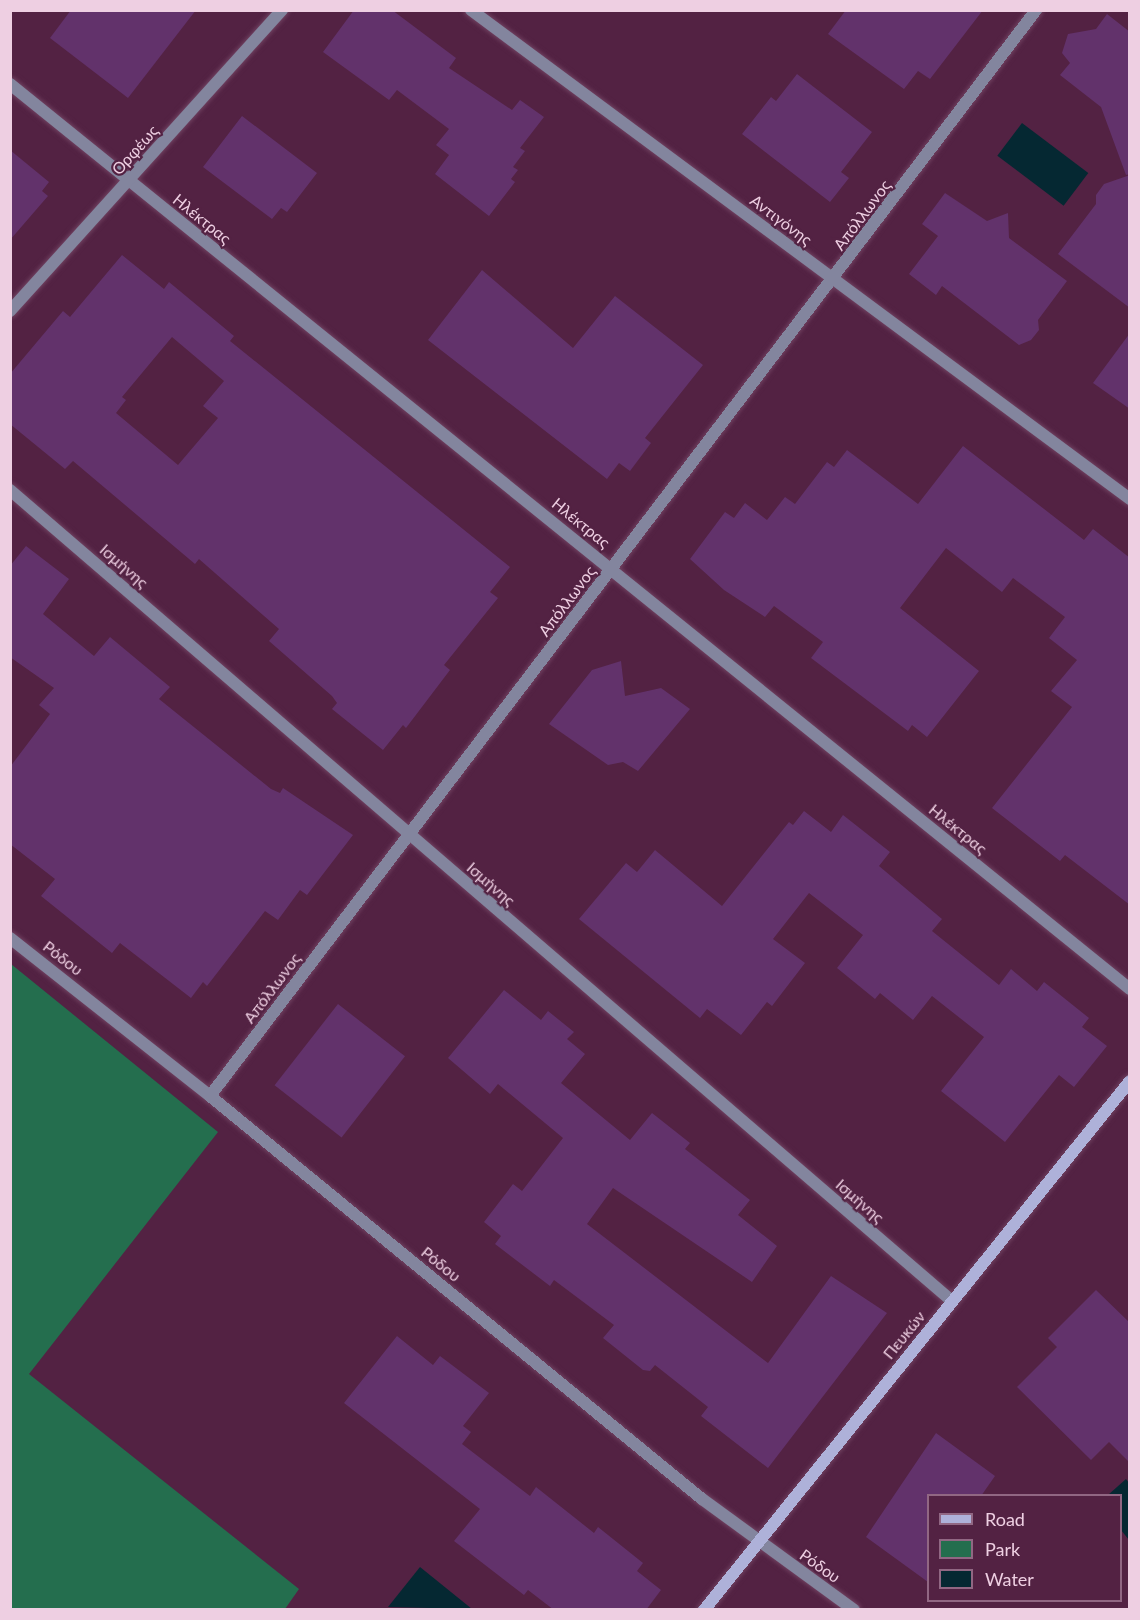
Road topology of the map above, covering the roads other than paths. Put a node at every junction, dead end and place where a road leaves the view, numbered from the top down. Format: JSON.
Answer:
{"nodes":[{"id":1,"x":282,"y":10,"type":"edge"},
{"id":2,"x":471,"y":10,"type":"edge"},
{"id":3,"x":1036,"y":10,"type":"edge"},
{"id":4,"x":10,"y":84,"type":"edge"},
{"id":5,"x":129,"y":182,"type":"junction"},
{"id":6,"x":834,"y":280,"type":"junction"},
{"id":7,"x":10,"y":311,"type":"edge"},
{"id":8,"x":10,"y":490,"type":"edge"},
{"id":9,"x":1130,"y":499,"type":"edge"},
{"id":10,"x":612,"y":569,"type":"junction"},
{"id":11,"x":409,"y":836,"type":"junction"},
{"id":12,"x":10,"y":938,"type":"edge"},
{"id":13,"x":1130,"y":989,"type":"edge"},
{"id":14,"x":1130,"y":1082,"type":"edge"},
{"id":15,"x":210,"y":1096,"type":"junction"},
{"id":16,"x":952,"y":1301,"type":"junction"},
{"id":17,"x":759,"y":1543,"type":"junction"},
{"id":18,"x":704,"y":1610,"type":"edge"},
{"id":19,"x":854,"y":1610,"type":"edge"}],
"edges":[{"from":1,"to":5,"type":"street","name":"Ορφέως"},
{"from":2,"to":6,"type":"street","name":"Αντιγόνης"},
{"from":3,"to":6,"type":"street","name":"Απόλλωνος"},
{"from":4,"to":5,"type":"street","name":"Ηλέκτρας"},
{"from":5,"to":7,"type":"street","name":"Ορφέως"},
{"from":5,"to":10,"type":"street","name":"Ηλέκτρας"},
{"from":6,"to":9,"type":"street","name":"Αντιγόνης"},
{"from":6,"to":10,"type":"street","name":"Απόλλωνος"},
{"from":8,"to":11,"type":"street","name":"Ισμήνης"},
{"from":10,"to":11,"type":"street","name":"Απόλλωνος"},
{"from":10,"to":13,"type":"street","name":"Ηλέκτρας"},
{"from":11,"to":15,"type":"street","name":"Απόλλωνος"},
{"from":11,"to":16,"type":"street","name":"Ισμήνης"},
{"from":12,"to":15,"type":"street","name":"Ρόδου"},
{"from":14,"to":16,"type":"street","name":"Πευκών"},
{"from":15,"to":17,"type":"street","name":"Ρόδου"},
{"from":16,"to":17,"type":"street","name":"Πευκών"},
{"from":17,"to":18,"type":"street","name":"Πευκών"},
{"from":17,"to":19,"type":"street","name":"Ρόδου"}]}
